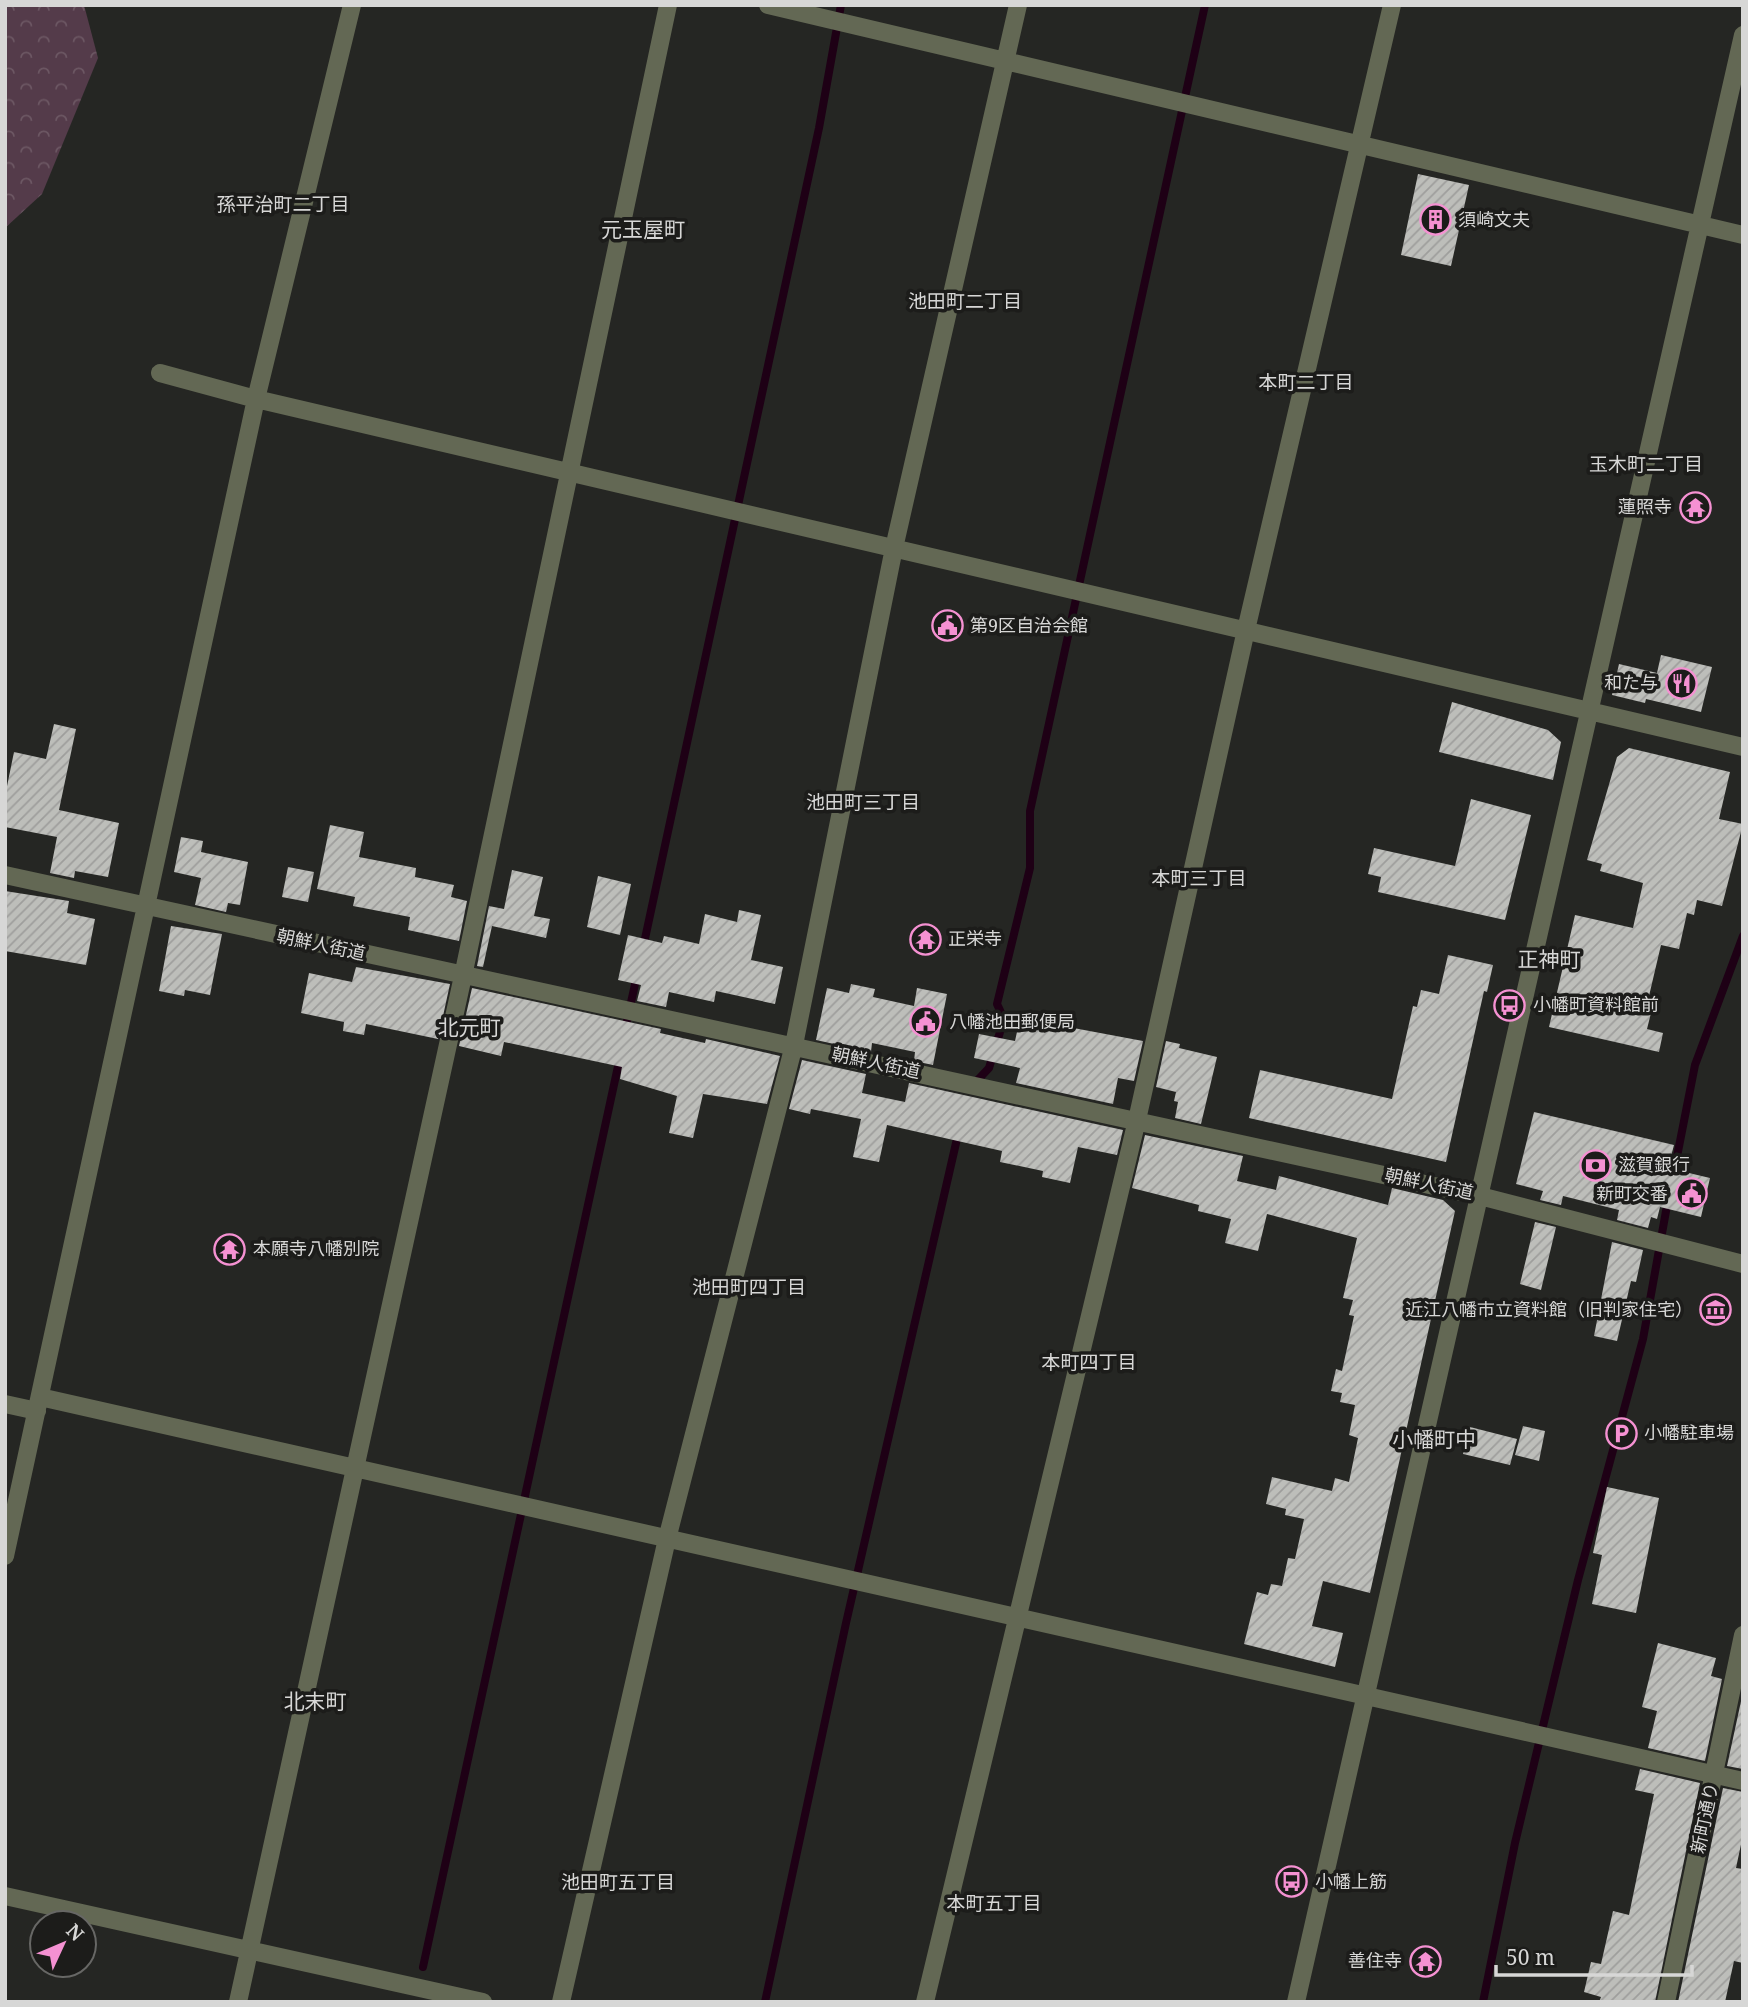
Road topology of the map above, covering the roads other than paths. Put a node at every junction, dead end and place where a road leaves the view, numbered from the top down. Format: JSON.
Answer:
{"nodes":[{"id":1,"x":352,"y":5,"type":"edge"},
{"id":2,"x":668,"y":5,"type":"edge"},
{"id":3,"x":768,"y":5,"type":"edge"},
{"id":4,"x":1018,"y":5,"type":"edge"},
{"id":5,"x":1392,"y":5,"type":"edge"},
{"id":6,"x":1743,"y":35,"type":"edge"},
{"id":7,"x":1006,"y":61,"type":"junction"},
{"id":8,"x":1359,"y":144,"type":"junction"},
{"id":9,"x":1699,"y":225,"type":"junction"},
{"id":10,"x":1743,"y":235,"type":"edge"},
{"id":11,"x":160,"y":373,"type":"dead end"},
{"id":12,"x":257,"y":399,"type":"junction"},
{"id":13,"x":567,"y":472,"type":"junction"},
{"id":14,"x":894,"y":548,"type":"junction"},
{"id":15,"x":1246,"y":630,"type":"junction"},
{"id":16,"x":1589,"y":711,"type":"junction"},
{"id":17,"x":1743,"y":747,"type":"edge"},
{"id":18,"x":5,"y":875,"type":"edge"},
{"id":19,"x":146,"y":907,"type":"junction"},
{"id":20,"x":463,"y":976,"type":"junction"},
{"id":21,"x":794,"y":1045,"type":"junction"},
{"id":22,"x":1138,"y":1120,"type":"junction"},
{"id":23,"x":1480,"y":1195,"type":"junction"},
{"id":24,"x":1743,"y":1264,"type":"edge"},
{"id":25,"x":5,"y":1404,"type":"edge"},
{"id":26,"x":38,"y":1404,"type":"junction"},
{"id":27,"x":353,"y":1468,"type":"junction"},
{"id":28,"x":667,"y":1539,"type":"junction"},
{"id":29,"x":5,"y":1556,"type":"edge"},
{"id":30,"x":1016,"y":1617,"type":"junction"},
{"id":31,"x":1743,"y":1635,"type":"edge"},
{"id":32,"x":1366,"y":1696,"type":"junction"},
{"id":33,"x":1714,"y":1774,"type":"junction"},
{"id":34,"x":1743,"y":1781,"type":"edge"},
{"id":35,"x":5,"y":1896,"type":"edge"},
{"id":36,"x":250,"y":1950,"type":"junction"},
{"id":37,"x":239,"y":2002,"type":"edge"},
{"id":38,"x":482,"y":2002,"type":"edge"},
{"id":39,"x":561,"y":2002,"type":"edge"},
{"id":40,"x":925,"y":2002,"type":"edge"},
{"id":41,"x":1296,"y":2002,"type":"edge"},
{"id":42,"x":1666,"y":2002,"type":"edge"}],
"edges":[{"from":1,"to":12,"type":"street"},
{"from":2,"to":13,"type":"street"},
{"from":3,"to":7,"type":"street"},
{"from":4,"to":7,"type":"street"},
{"from":5,"to":8,"type":"street"},
{"from":6,"to":9,"type":"street"},
{"from":7,"to":8,"type":"street"},
{"from":7,"to":14,"type":"street"},
{"from":8,"to":9,"type":"street"},
{"from":8,"to":15,"type":"street"},
{"from":9,"to":10,"type":"street"},
{"from":9,"to":16,"type":"street"},
{"from":11,"to":12,"type":"street"},
{"from":12,"to":13,"type":"street"},
{"from":12,"to":19,"type":"street"},
{"from":13,"to":14,"type":"street"},
{"from":13,"to":20,"type":"street"},
{"from":14,"to":15,"type":"street"},
{"from":14,"to":21,"type":"street"},
{"from":15,"to":16,"type":"street"},
{"from":15,"to":22,"type":"street"},
{"from":16,"to":17,"type":"street"},
{"from":16,"to":23,"type":"street"},
{"from":18,"to":19,"type":"street","name":"朝鮮人街道"},
{"from":19,"to":20,"type":"street","name":"朝鮮人街道"},
{"from":19,"to":26,"type":"street"},
{"from":20,"to":21,"type":"street","name":"朝鮮人街道"},
{"from":20,"to":27,"type":"street"},
{"from":21,"to":22,"type":"street","name":"朝鮮人街道"},
{"from":21,"to":28,"type":"street"},
{"from":22,"to":23,"type":"street","name":"朝鮮人街道"},
{"from":22,"to":30,"type":"street"},
{"from":23,"to":24,"type":"street","name":"朝鮮人街道"},
{"from":23,"to":32,"type":"street"},
{"from":25,"to":26,"type":"street"},
{"from":26,"to":27,"type":"street"},
{"from":26,"to":29,"type":"street"},
{"from":27,"to":28,"type":"street"},
{"from":27,"to":36,"type":"street"},
{"from":28,"to":30,"type":"street"},
{"from":28,"to":39,"type":"street"},
{"from":30,"to":32,"type":"street"},
{"from":30,"to":40,"type":"street"},
{"from":31,"to":33,"type":"street","name":"新町通り"},
{"from":32,"to":33,"type":"street"},
{"from":32,"to":41,"type":"street"},
{"from":33,"to":34,"type":"street"},
{"from":33,"to":42,"type":"street","name":"新町通り"},
{"from":35,"to":36,"type":"street"},
{"from":36,"to":37,"type":"street"},
{"from":36,"to":38,"type":"street"}]}
